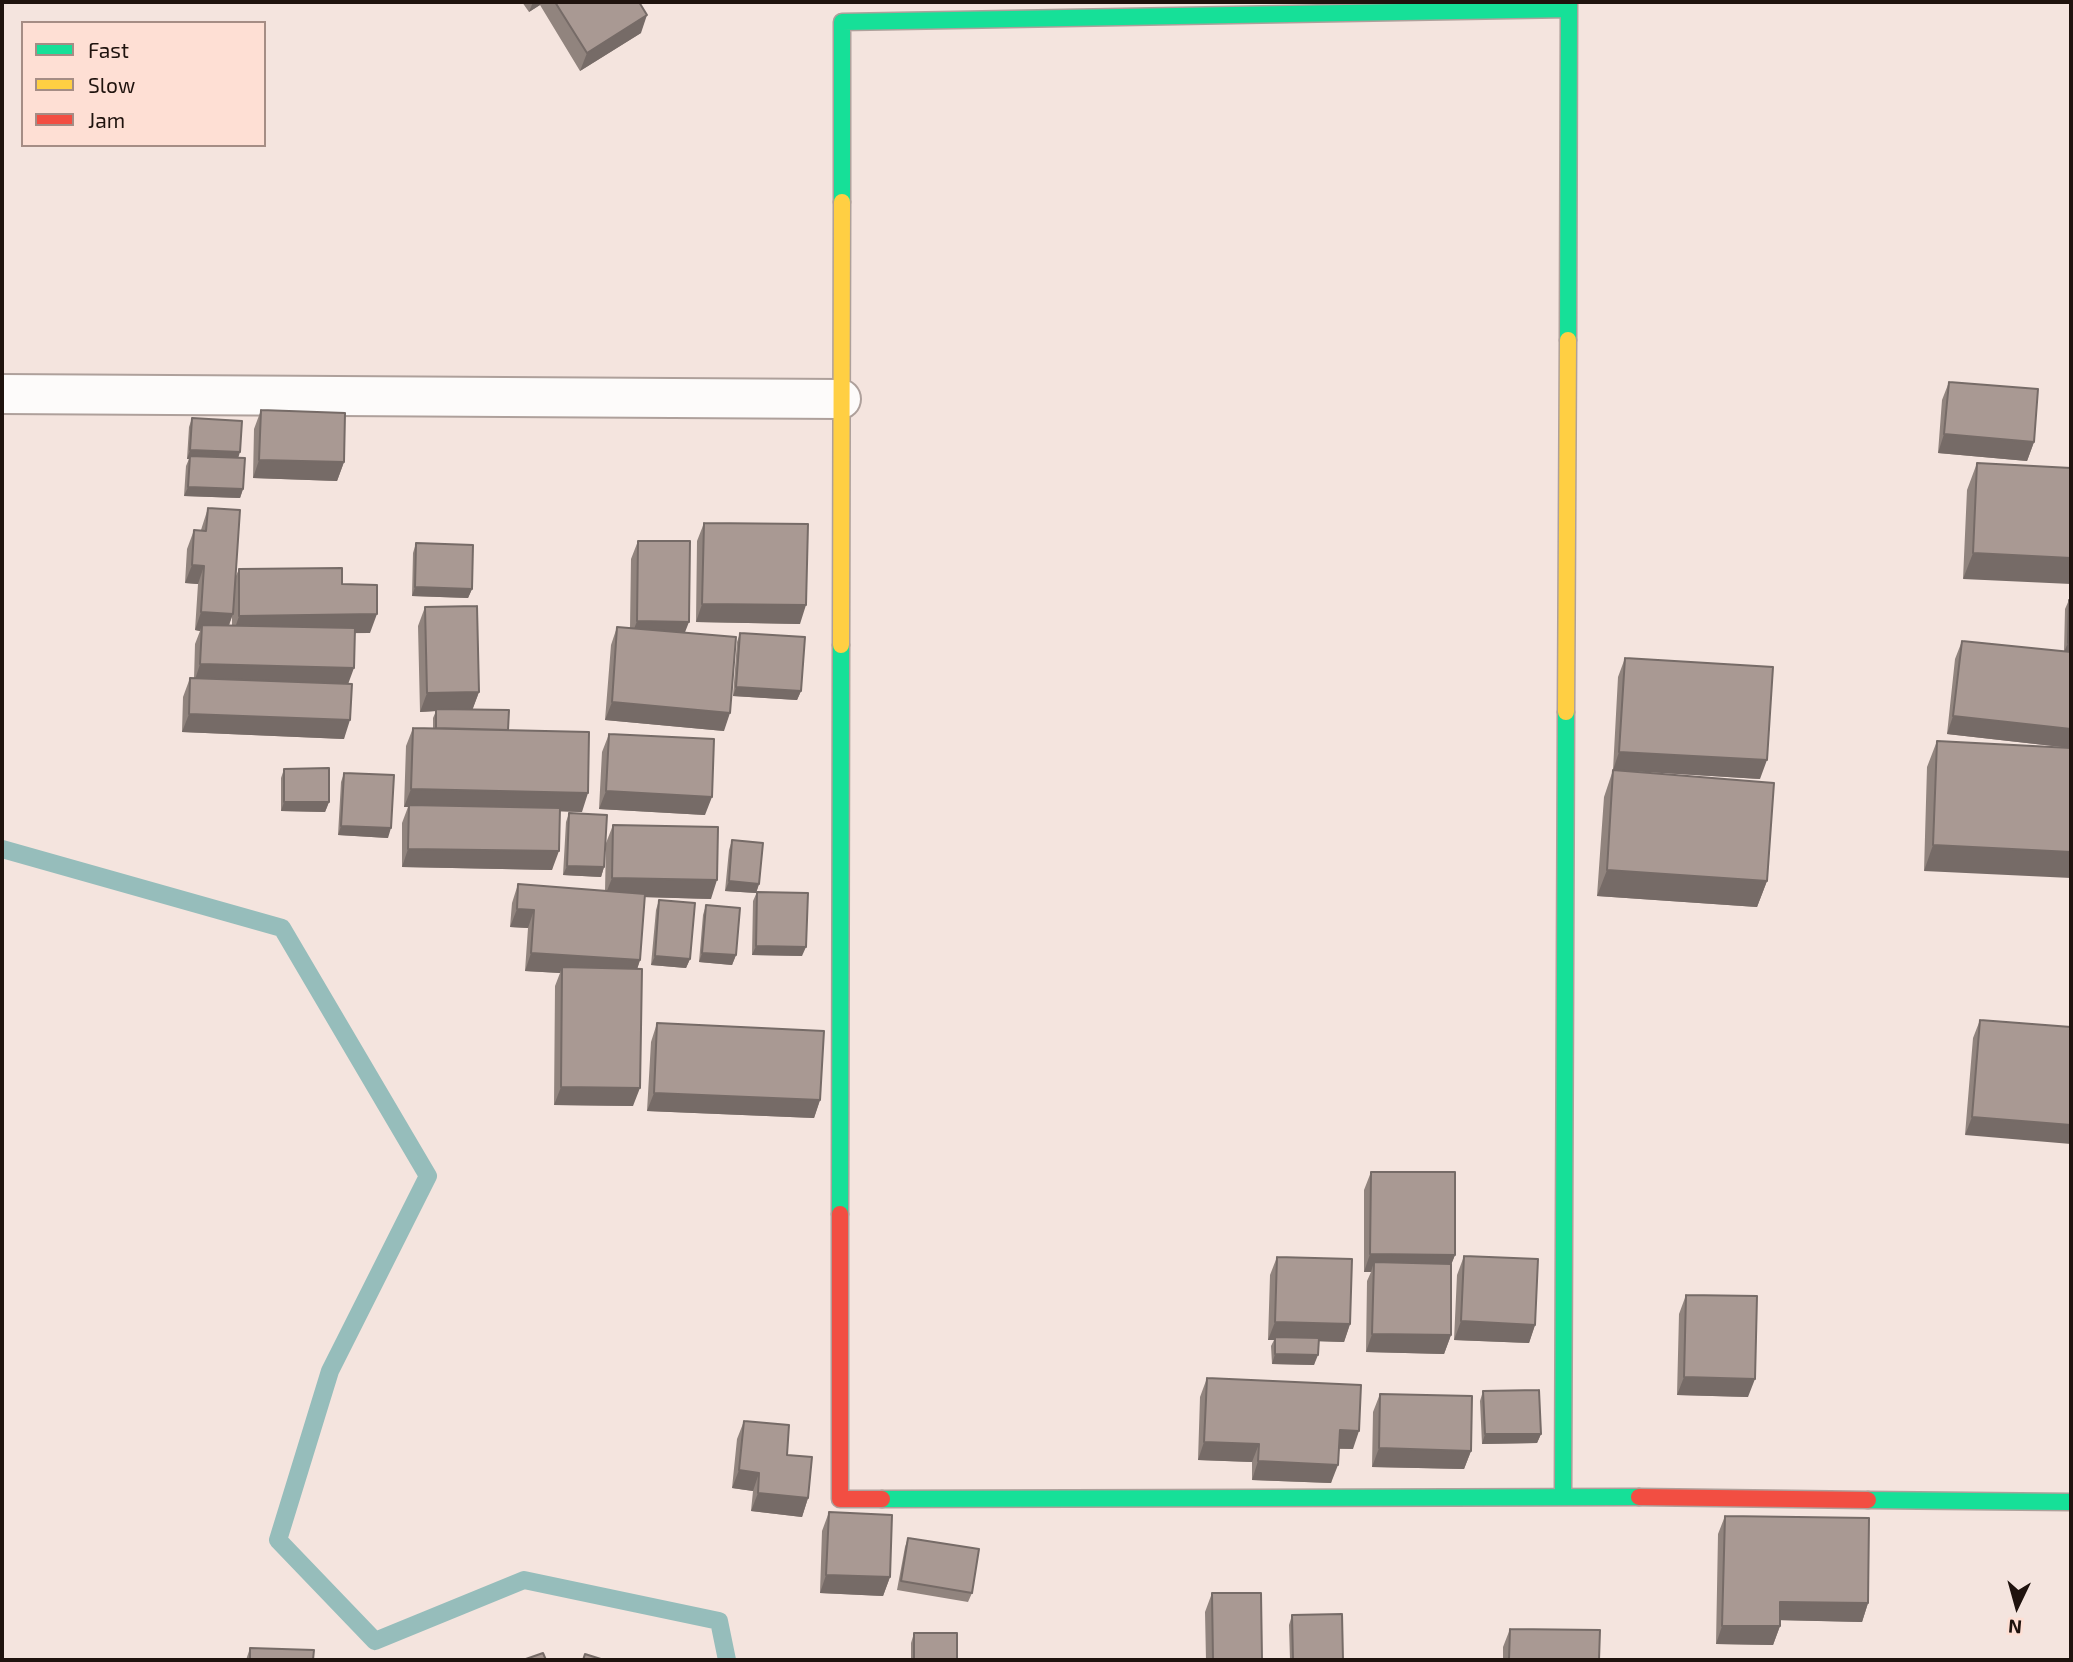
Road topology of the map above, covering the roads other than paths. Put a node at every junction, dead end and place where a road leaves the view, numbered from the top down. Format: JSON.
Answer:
{"nodes":[{"id":1,"x":1569,"y":5,"type":"edge"},
{"id":2,"x":2,"y":394,"type":"edge"},
{"id":3,"x":841,"y":399,"type":"junction"},
{"id":4,"x":1563,"y":1496,"type":"junction"},
{"id":5,"x":2071,"y":1502,"type":"edge"}],
"edges":[{"from":1,"to":3,"type":"street"},
{"from":1,"to":4,"type":"street"},
{"from":2,"to":3,"type":"street"},
{"from":3,"to":4,"type":"street"},
{"from":4,"to":5,"type":"street"}]}
